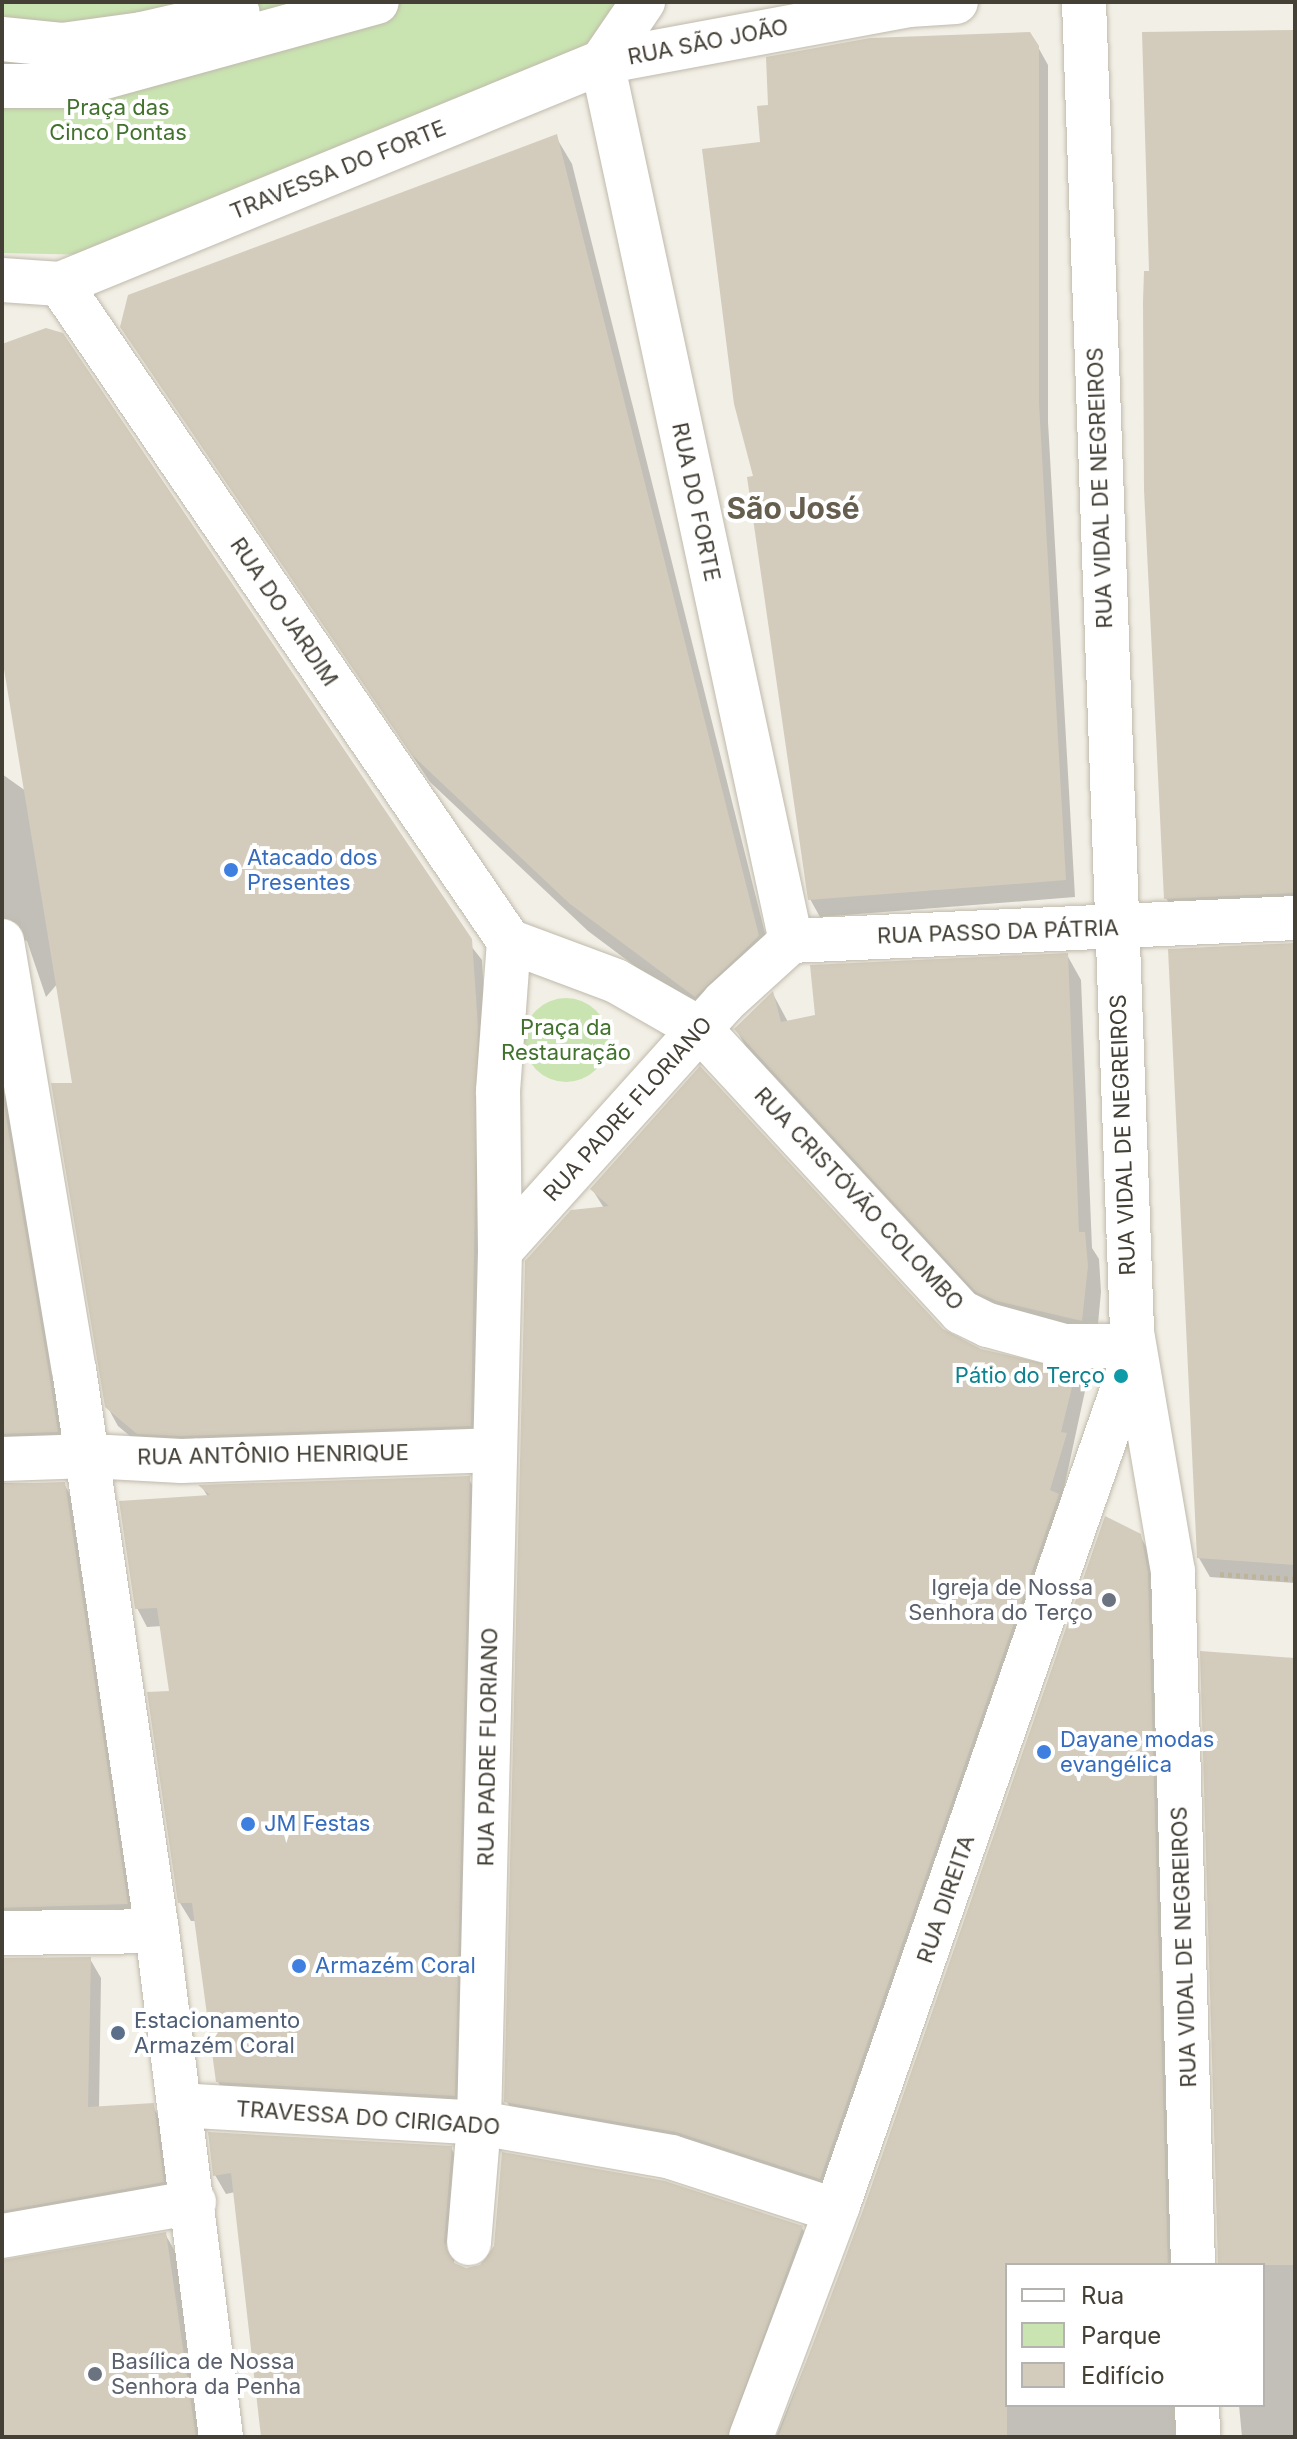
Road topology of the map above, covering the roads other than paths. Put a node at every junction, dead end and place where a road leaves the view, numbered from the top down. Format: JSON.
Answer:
{"nodes":[{"id":1,"x":377,"y":2,"type":"edge"},
{"id":2,"x":643,"y":2,"type":"edge"},
{"id":3,"x":956,"y":2,"type":"edge"},
{"id":4,"x":1084,"y":2,"type":"edge"},
{"id":5,"x":292,"y":14,"type":"edge"},
{"id":6,"x":2,"y":39,"type":"edge"},
{"id":7,"x":602,"y":62,"type":"junction"},
{"id":8,"x":2,"y":86,"type":"edge"},
{"id":9,"x":2,"y":280,"type":"edge"},
{"id":10,"x":60,"y":284,"type":"junction"},
{"id":11,"x":1295,"y":918,"type":"edge"},
{"id":12,"x":1115,"y":927,"type":"junction"},
{"id":13,"x":2,"y":941,"type":"edge"},
{"id":14,"x":509,"y":941,"type":"junction"},
{"id":15,"x":791,"y":941,"type":"junction"},
{"id":16,"x":712,"y":1016,"type":"junction"},
{"id":17,"x":11,"y":1054,"type":"edge"},
{"id":18,"x":500,"y":1251,"type":"junction"},
{"id":19,"x":1133,"y":1352,"type":"junction"},
{"id":20,"x":495,"y":1450,"type":"junction"},
{"id":21,"x":85,"y":1456,"type":"junction"},
{"id":22,"x":2,"y":1459,"type":"edge"},
{"id":23,"x":157,"y":1931,"type":"junction"},
{"id":24,"x":2,"y":1933,"type":"edge"},
{"id":25,"x":179,"y":2105,"type":"junction"},
{"id":26,"x":479,"y":2123,"type":"junction"},
{"id":27,"x":194,"y":2202,"type":"junction"},
{"id":28,"x":834,"y":2210,"type":"junction"},
{"id":29,"x":2,"y":2236,"type":"edge"},
{"id":30,"x":469,"y":2243,"type":"dead end"},
{"id":31,"x":1193,"y":2263,"type":"edge"},
{"id":32,"x":1197,"y":2407,"type":"edge"},
{"id":33,"x":221,"y":2437,"type":"edge"},
{"id":34,"x":751,"y":2437,"type":"edge"},
{"id":35,"x":1198,"y":2437,"type":"edge"}],
"edges":[{"from":1,"to":5,"type":"street"},
{"from":2,"to":7,"type":"street"},
{"from":3,"to":7,"type":"street","name":"RUA SÃO JOÃO"},
{"from":4,"to":12,"type":"street","name":"RUA VIDAL DE NEGREIROS"},
{"from":5,"to":6,"type":"street"},
{"from":5,"to":8,"type":"street"},
{"from":7,"to":10,"type":"street","name":"TRAVESSA DO FORTE"},
{"from":7,"to":15,"type":"street","name":"RUA DO FORTE"},
{"from":9,"to":10,"type":"street","name":"TRAVESSA DO FORTE"},
{"from":10,"to":14,"type":"street","name":"RUA DO JARDIM"},
{"from":11,"to":12,"type":"street","name":"RUA PASSO DA PÁTRIA"},
{"from":12,"to":15,"type":"street","name":"RUA PASSO DA PÁTRIA"},
{"from":12,"to":19,"type":"street","name":"RUA VIDAL DE NEGREIROS"},
{"from":13,"to":17,"type":"street"},
{"from":14,"to":16,"type":"street"},
{"from":14,"to":18,"type":"street","name":"RUA PADRE FLORIANO"},
{"from":15,"to":16,"type":"street"},
{"from":16,"to":18,"type":"street","name":"RUA PADRE FLORIANO"},
{"from":16,"to":19,"type":"street","name":"RUA CRISTÓVÃO COLOMBO"},
{"from":17,"to":21,"type":"street"},
{"from":18,"to":20,"type":"street","name":"RUA PADRE FLORIANO"},
{"from":19,"to":28,"type":"street","name":"RUA DIREITA"},
{"from":19,"to":31,"type":"street","name":"RUA VIDAL DE NEGREIROS"},
{"from":20,"to":21,"type":"street","name":"RUA ANTÔNIO HENRIQUE"},
{"from":20,"to":26,"type":"street","name":"RUA PADRE FLORIANO"},
{"from":21,"to":22,"type":"street","name":"RUA ANTÔNIO HENRIQUE"},
{"from":21,"to":23,"type":"street"},
{"from":23,"to":24,"type":"street"},
{"from":23,"to":25,"type":"street"},
{"from":25,"to":26,"type":"street","name":"TRAVESSA DO CIRIGADO"},
{"from":25,"to":27,"type":"street"},
{"from":26,"to":28,"type":"street","name":"TRAVESSA DO CIRIGADO"},
{"from":26,"to":30,"type":"street","name":"RUA PADRE FLORIANO"},
{"from":27,"to":29,"type":"street"},
{"from":27,"to":33,"type":"street"},
{"from":28,"to":34,"type":"street","name":"RUA DIREITA"},
{"from":32,"to":35,"type":"street"}]}
